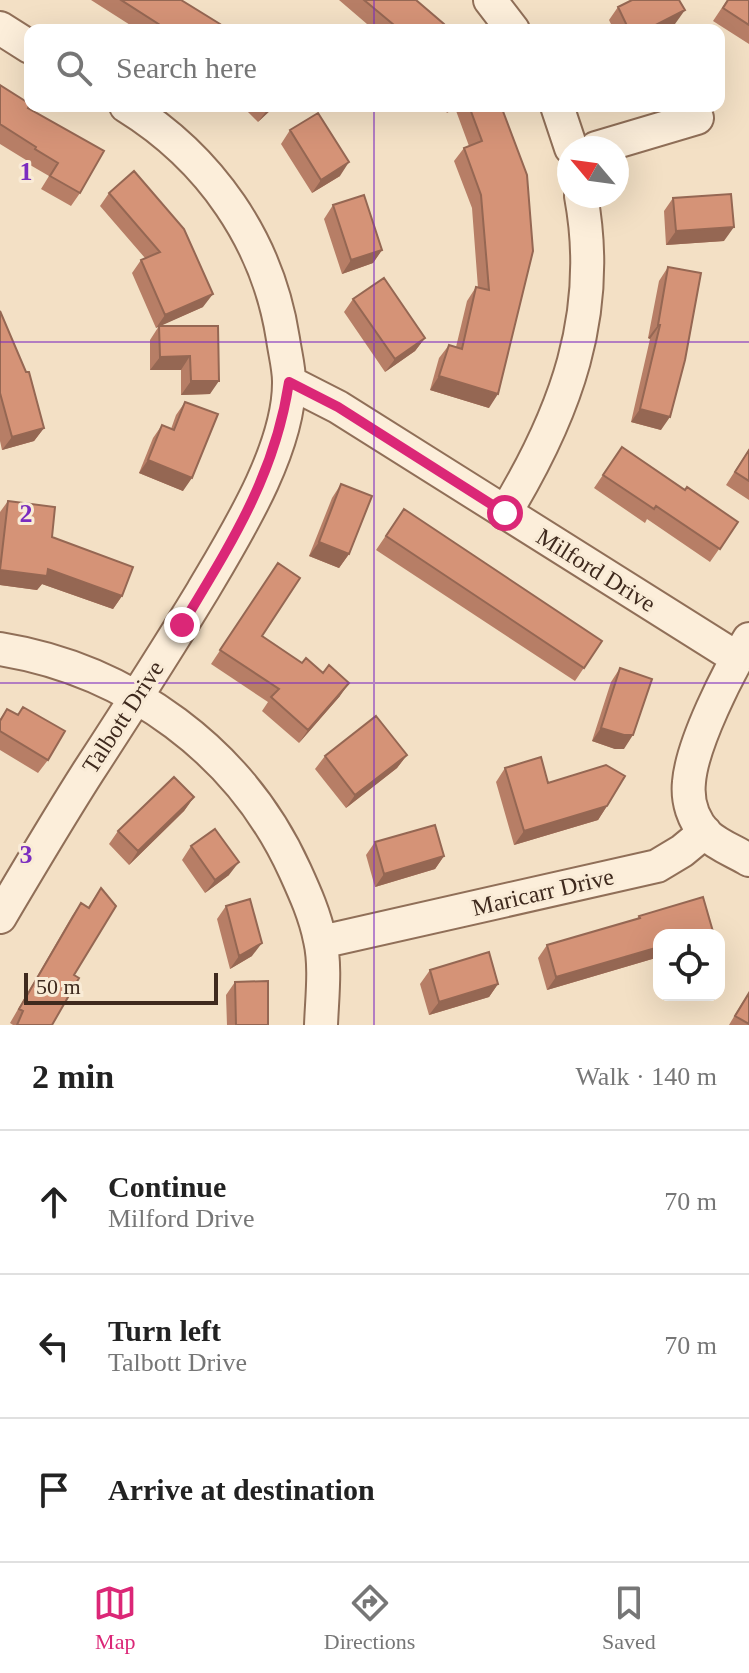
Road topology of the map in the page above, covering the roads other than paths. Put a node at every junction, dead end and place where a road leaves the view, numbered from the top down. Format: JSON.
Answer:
{"nodes":[{"id":1,"x":490,"y":0,"type":"edge"},
{"id":2,"x":508,"y":24,"type":"edge"},
{"id":3,"x":0,"y":28,"type":"edge"},
{"id":4,"x":24,"y":43,"type":"edge"},
{"id":5,"x":135,"y":112,"type":"edge"},
{"id":6,"x":559,"y":112,"type":"edge"},
{"id":7,"x":697,"y":118,"type":"dead end"},
{"id":8,"x":567,"y":136,"type":"edge"},
{"id":9,"x":629,"y":138,"type":"edge"},
{"id":10,"x":582,"y":208,"type":"edge"},
{"id":11,"x":289,"y":382,"type":"junction"},
{"id":12,"x":505,"y":513,"type":"junction"},
{"id":13,"x":743,"y":648,"type":"edge"},
{"id":14,"x":0,"y":649,"type":"edge"},
{"id":15,"x":136,"y":698,"type":"junction"},
{"id":16,"x":705,"y":832,"type":"junction"},
{"id":17,"x":749,"y":860,"type":"edge"},
{"id":18,"x":0,"y":917,"type":"edge"},
{"id":19,"x":321,"y":942,"type":"junction"},
{"id":20,"x":321,"y":1025,"type":"edge"}],
"edges":[{"from":1,"to":2,"type":"street"},
{"from":3,"to":4,"type":"street"},
{"from":5,"to":11,"type":"street"},
{"from":6,"to":8,"type":"street"},
{"from":7,"to":9,"type":"street"},
{"from":10,"to":12,"type":"street"},
{"from":11,"to":12,"type":"street","name":"Milford Drive"},
{"from":11,"to":15,"type":"street","name":"Talbott Drive"},
{"from":12,"to":13,"type":"street","name":"Milford Drive"},
{"from":13,"to":16,"type":"street"},
{"from":14,"to":15,"type":"street"},
{"from":15,"to":18,"type":"street","name":"Talbott Drive"},
{"from":15,"to":19,"type":"street"},
{"from":16,"to":17,"type":"street"},
{"from":16,"to":19,"type":"street","name":"Maricarr Drive"},
{"from":19,"to":20,"type":"street"}]}
